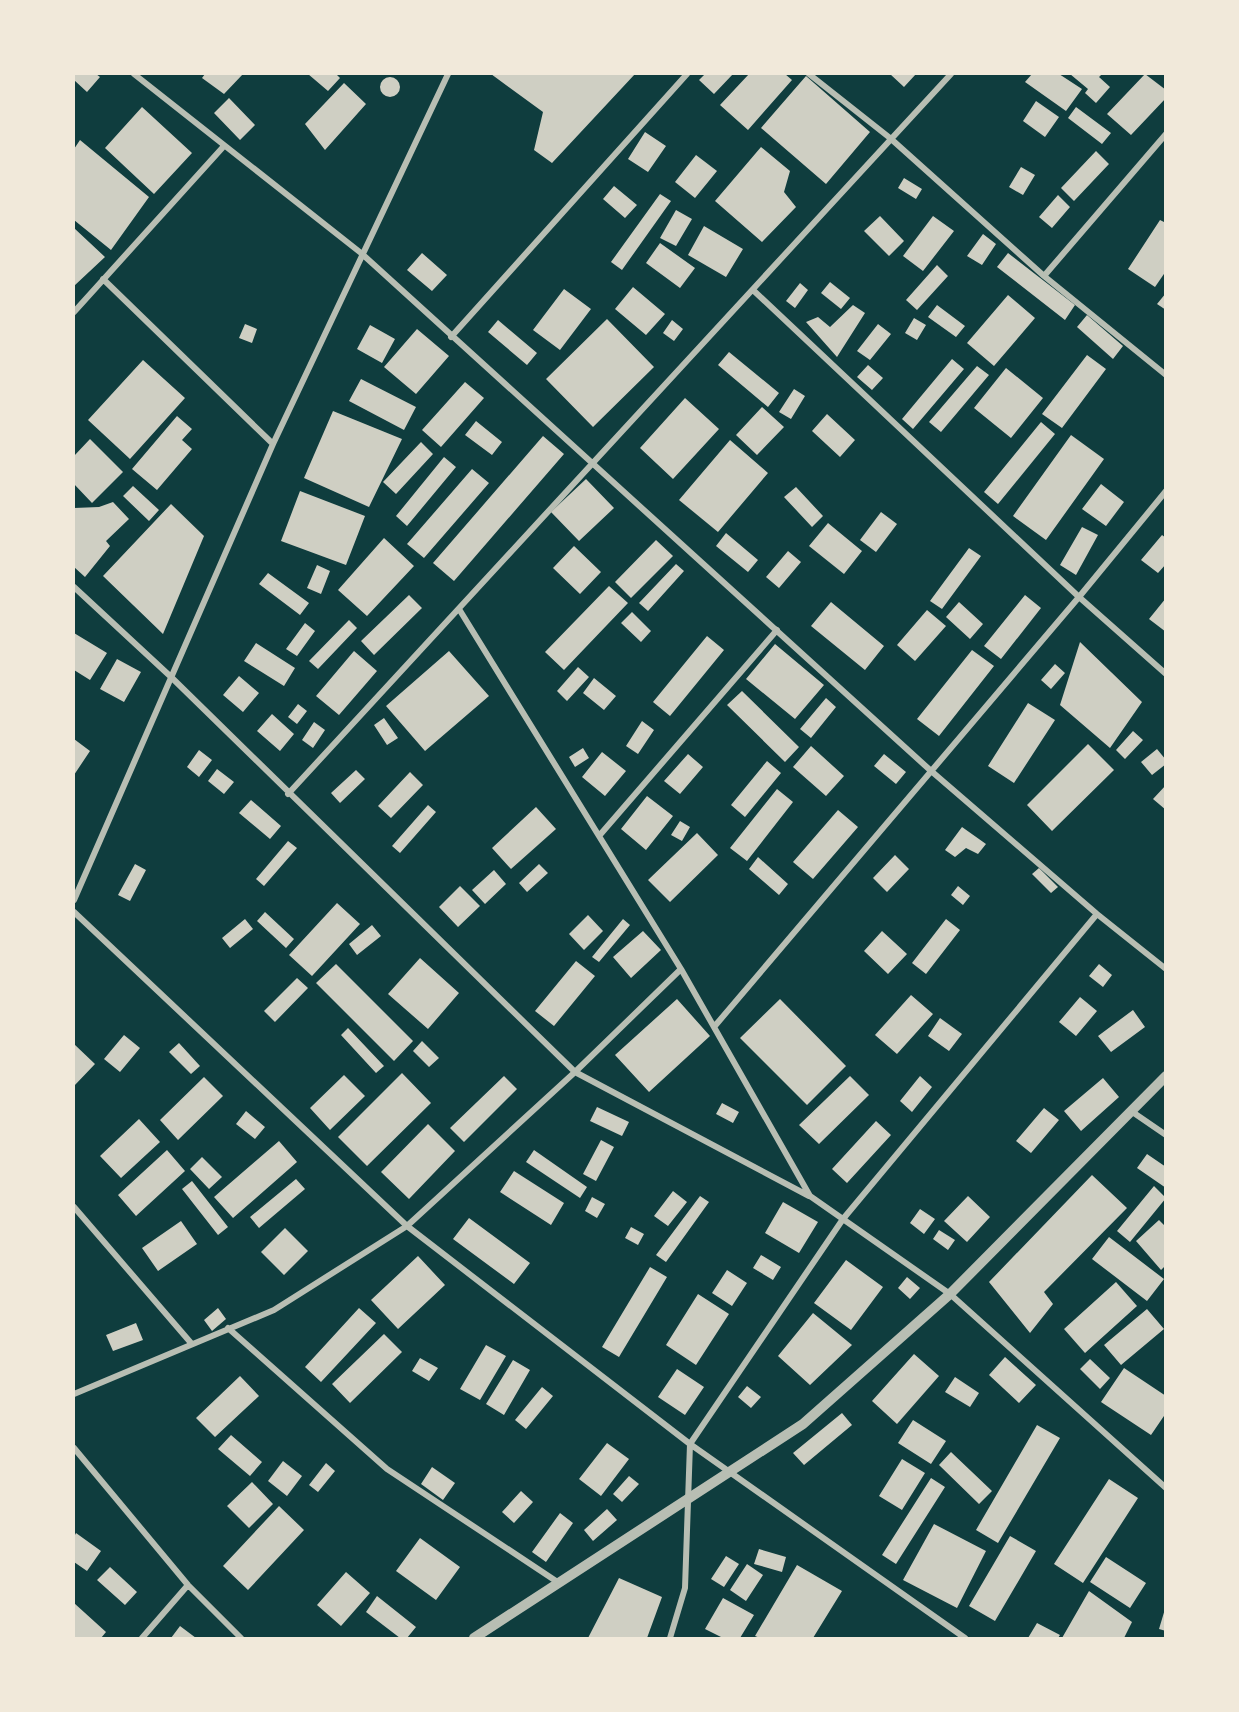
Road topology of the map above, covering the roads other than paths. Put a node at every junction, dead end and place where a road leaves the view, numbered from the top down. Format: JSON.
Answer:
{"nodes":[{"id":1,"x":134,"y":74,"type":"edge"},
{"id":2,"x":448,"y":74,"type":"edge"},
{"id":3,"x":687,"y":74,"type":"edge"},
{"id":4,"x":809,"y":74,"type":"edge"},
{"id":5,"x":951,"y":74,"type":"edge"},
{"id":6,"x":1166,"y":134,"type":"edge"},
{"id":7,"x":890,"y":138,"type":"junction"},
{"id":8,"x":224,"y":146,"type":"junction"},
{"id":9,"x":361,"y":253,"type":"junction"},
{"id":10,"x":1044,"y":276,"type":"junction"},
{"id":11,"x":103,"y":279,"type":"junction"},
{"id":12,"x":753,"y":290,"type":"junction"},
{"id":13,"x":74,"y":312,"type":"edge"},
{"id":14,"x":452,"y":336,"type":"junction"},
{"id":15,"x":1166,"y":375,"type":"edge"},
{"id":16,"x":273,"y":444,"type":"junction"},
{"id":17,"x":593,"y":463,"type":"junction"},
{"id":18,"x":1166,"y":490,"type":"edge"},
{"id":19,"x":74,"y":587,"type":"edge"},
{"id":20,"x":1079,"y":597,"type":"junction"},
{"id":21,"x":459,"y":609,"type":"junction"},
{"id":22,"x":777,"y":630,"type":"junction"},
{"id":23,"x":1166,"y":674,"type":"edge"},
{"id":24,"x":170,"y":676,"type":"junction"},
{"id":25,"x":930,"y":770,"type":"junction"},
{"id":26,"x":288,"y":794,"type":"junction"},
{"id":27,"x":599,"y":836,"type":"junction"},
{"id":28,"x":74,"y":900,"type":"edge"},
{"id":29,"x":74,"y":912,"type":"edge"},
{"id":30,"x":1097,"y":914,"type":"junction"},
{"id":31,"x":681,"y":969,"type":"junction"},
{"id":32,"x":1166,"y":969,"type":"edge"},
{"id":33,"x":714,"y":1027,"type":"junction"},
{"id":34,"x":575,"y":1072,"type":"junction"},
{"id":35,"x":1166,"y":1076,"type":"edge"},
{"id":36,"x":1131,"y":1111,"type":"junction"},
{"id":37,"x":1166,"y":1135,"type":"edge"},
{"id":38,"x":810,"y":1196,"type":"junction"},
{"id":39,"x":74,"y":1207,"type":"edge"},
{"id":40,"x":843,"y":1219,"type":"junction"},
{"id":41,"x":407,"y":1226,"type":"junction"},
{"id":42,"x":950,"y":1294,"type":"junction"},
{"id":43,"x":228,"y":1328,"type":"junction"},
{"id":44,"x":191,"y":1343,"type":"junction"},
{"id":45,"x":74,"y":1394,"type":"edge"},
{"id":46,"x":690,"y":1444,"type":"junction"},
{"id":47,"x":74,"y":1448,"type":"edge"},
{"id":48,"x":729,"y":1472,"type":"junction"},
{"id":49,"x":1166,"y":1488,"type":"edge"},
{"id":50,"x":688,"y":1498,"type":"junction"},
{"id":51,"x":559,"y":1583,"type":"junction"},
{"id":52,"x":188,"y":1585,"type":"junction"},
{"id":53,"x":953,"y":1635,"type":"edge"},
{"id":54,"x":142,"y":1638,"type":"edge"},
{"id":55,"x":241,"y":1638,"type":"edge"},
{"id":56,"x":474,"y":1638,"type":"edge"},
{"id":57,"x":670,"y":1638,"type":"edge"},
{"id":58,"x":964,"y":1638,"type":"edge"}],
"edges":[{"from":1,"to":8,"type":"street"},
{"from":2,"to":9,"type":"street"},
{"from":3,"to":14,"type":"street"},
{"from":4,"to":7,"type":"street"},
{"from":5,"to":7,"type":"street"},
{"from":6,"to":10,"type":"street"},
{"from":7,"to":10,"type":"street"},
{"from":7,"to":12,"type":"street"},
{"from":8,"to":9,"type":"street"},
{"from":8,"to":11,"type":"street"},
{"from":9,"to":14,"type":"street"},
{"from":9,"to":16,"type":"street"},
{"from":10,"to":15,"type":"street"},
{"from":11,"to":13,"type":"street"},
{"from":11,"to":16,"type":"street"},
{"from":12,"to":17,"type":"street"},
{"from":12,"to":20,"type":"street"},
{"from":14,"to":17,"type":"street"},
{"from":16,"to":24,"type":"street"},
{"from":17,"to":21,"type":"street"},
{"from":17,"to":22,"type":"street"},
{"from":18,"to":20,"type":"street"},
{"from":19,"to":24,"type":"street"},
{"from":20,"to":23,"type":"street"},
{"from":20,"to":25,"type":"street"},
{"from":21,"to":26,"type":"street"},
{"from":21,"to":27,"type":"street"},
{"from":22,"to":25,"type":"street"},
{"from":22,"to":27,"type":"street"},
{"from":24,"to":26,"type":"street"},
{"from":24,"to":28,"type":"street"},
{"from":25,"to":30,"type":"street"},
{"from":25,"to":33,"type":"street"},
{"from":26,"to":34,"type":"street"},
{"from":27,"to":31,"type":"street"},
{"from":29,"to":41,"type":"street"},
{"from":30,"to":32,"type":"street"},
{"from":30,"to":40,"type":"street"},
{"from":31,"to":33,"type":"street"},
{"from":31,"to":34,"type":"street"},
{"from":33,"to":38,"type":"street"},
{"from":34,"to":38,"type":"street"},
{"from":34,"to":41,"type":"street"},
{"from":35,"to":36,"type":"street"},
{"from":36,"to":37,"type":"street"},
{"from":36,"to":42,"type":"street"},
{"from":38,"to":40,"type":"street"},
{"from":39,"to":44,"type":"street"},
{"from":40,"to":42,"type":"street"},
{"from":40,"to":46,"type":"street"},
{"from":41,"to":43,"type":"street"},
{"from":41,"to":46,"type":"street"},
{"from":42,"to":48,"type":"street"},
{"from":42,"to":49,"type":"street"},
{"from":43,"to":44,"type":"street"},
{"from":43,"to":51,"type":"street"},
{"from":44,"to":45,"type":"street"},
{"from":46,"to":48,"type":"street"},
{"from":46,"to":50,"type":"street"},
{"from":47,"to":52,"type":"street"},
{"from":48,"to":50,"type":"street"},
{"from":48,"to":53,"type":"street"},
{"from":50,"to":51,"type":"street"},
{"from":50,"to":57,"type":"street"},
{"from":51,"to":56,"type":"street"},
{"from":52,"to":54,"type":"street"},
{"from":52,"to":55,"type":"street"},
{"from":53,"to":58,"type":"street"}]}
